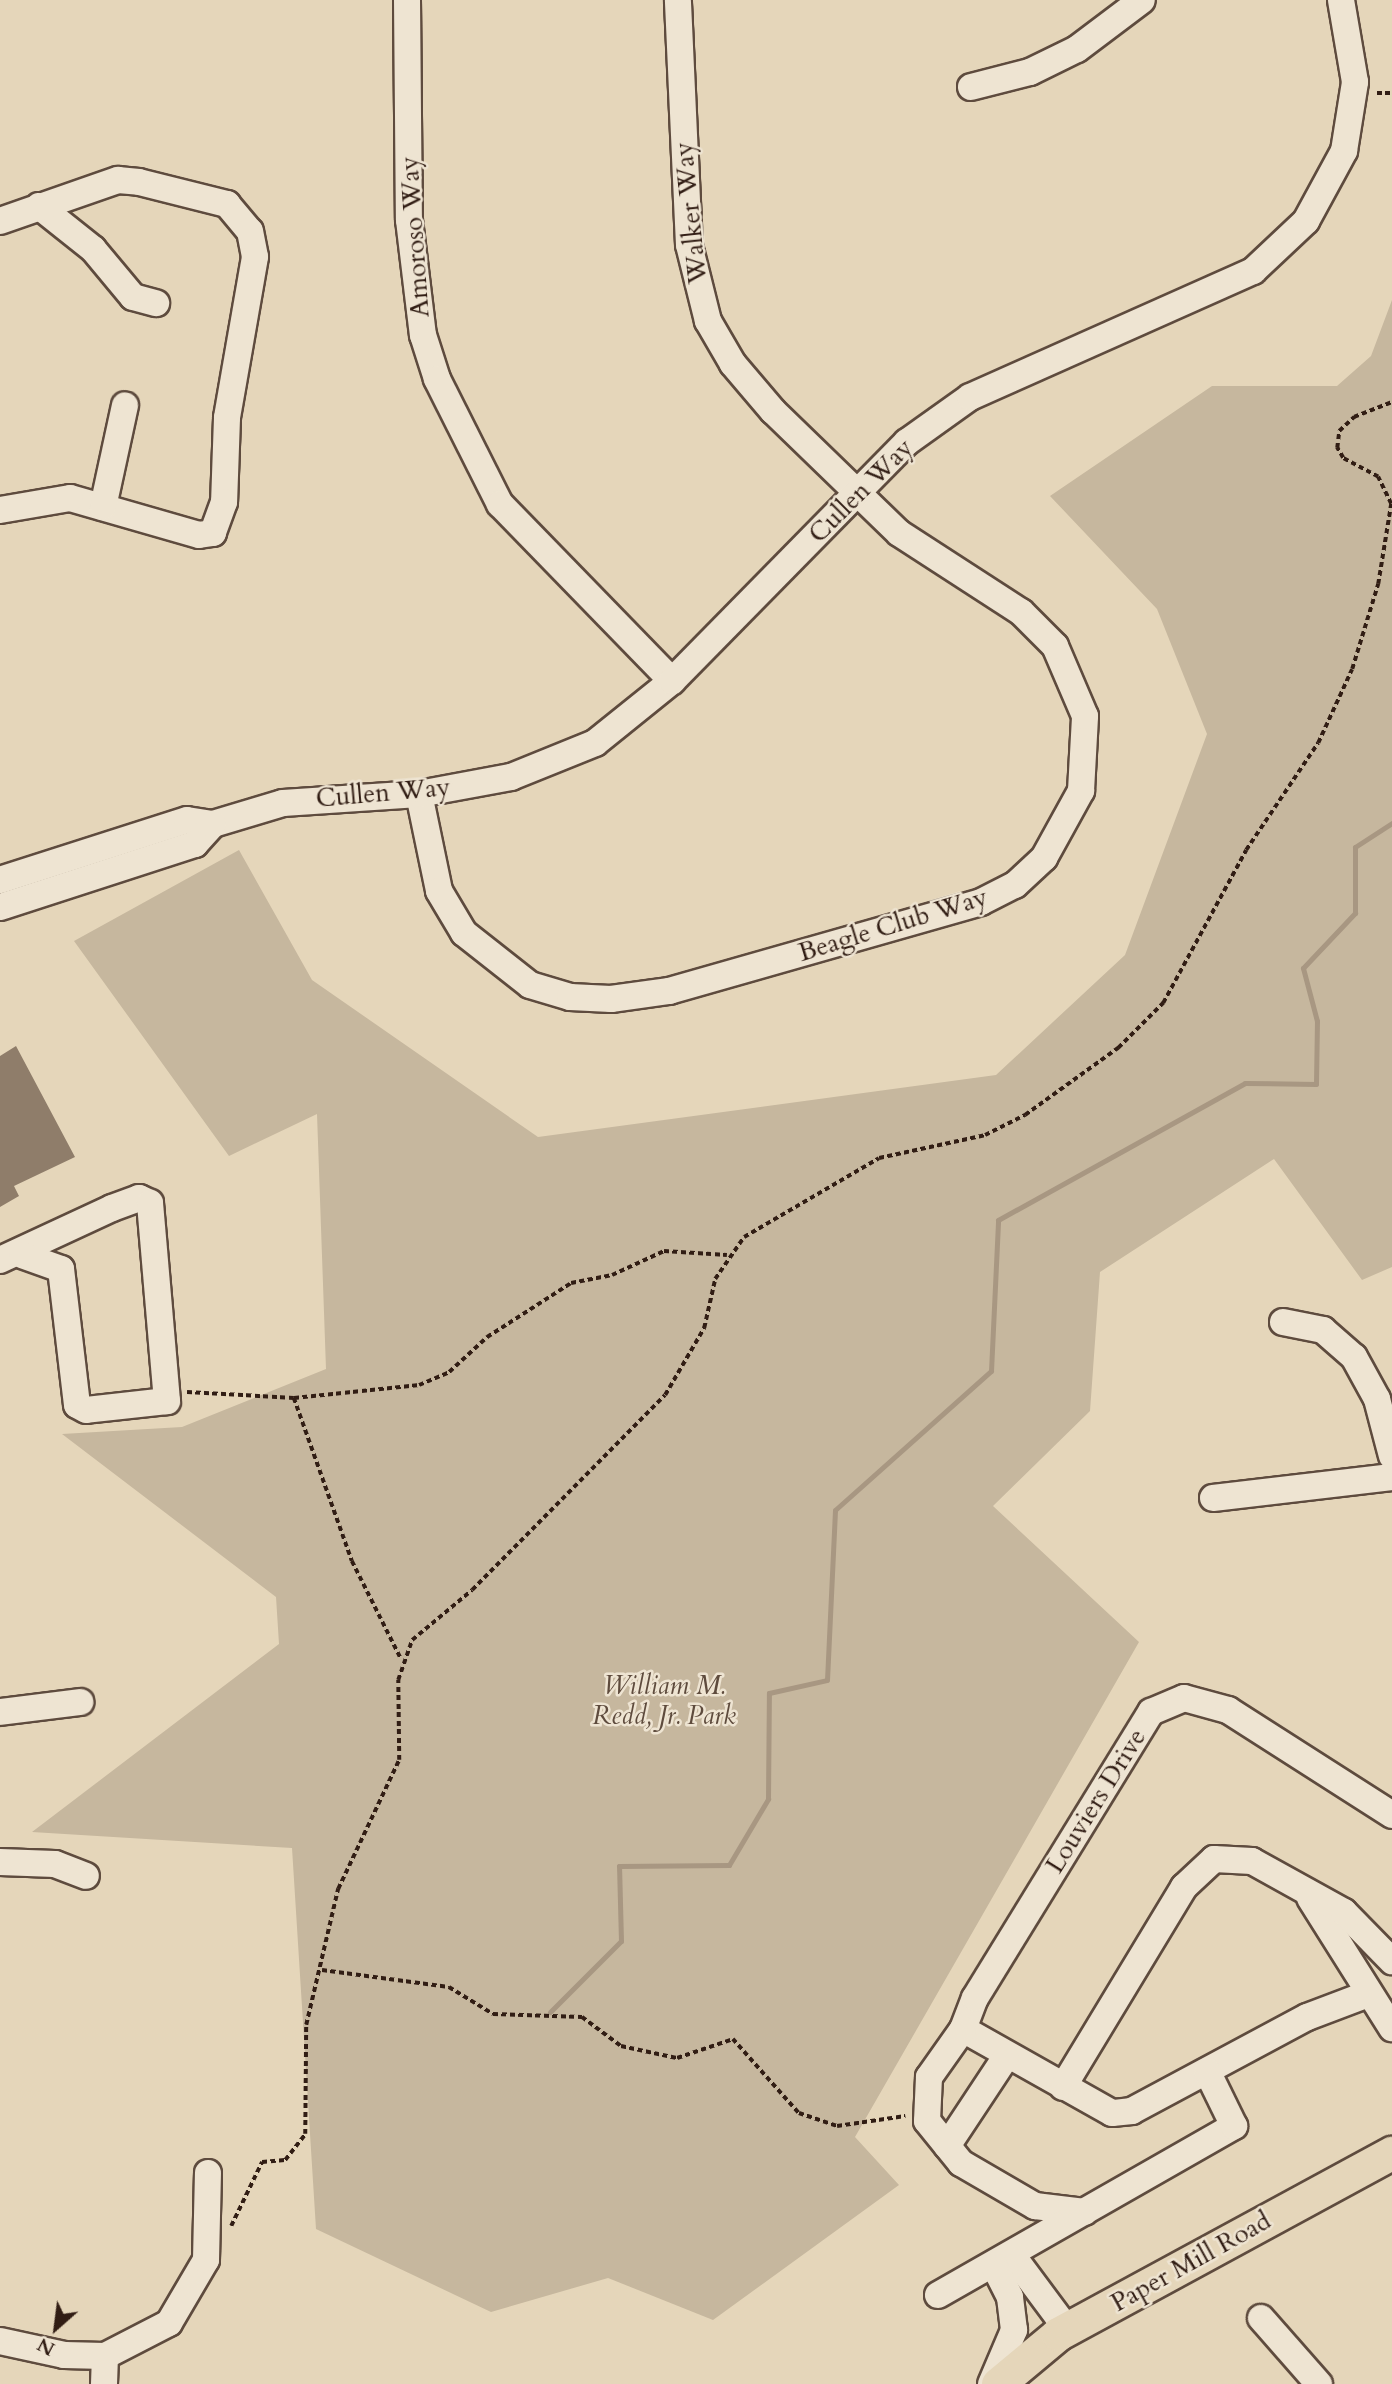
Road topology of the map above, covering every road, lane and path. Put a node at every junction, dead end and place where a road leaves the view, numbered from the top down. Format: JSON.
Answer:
{"nodes":[{"id":1,"x":407,"y":0,"type":"edge"},
{"id":2,"x":678,"y":0,"type":"edge"},
{"id":3,"x":1142,"y":0,"type":"edge"},
{"id":4,"x":1341,"y":0,"type":"edge"},
{"id":5,"x":971,"y":87,"type":"dead end"},
{"id":6,"x":39,"y":206,"type":"junction"},
{"id":7,"x":0,"y":220,"type":"edge"},
{"id":8,"x":156,"y":303,"type":"dead end"},
{"id":9,"x":1392,"y":402,"type":"edge"},
{"id":10,"x":125,"y":405,"type":"dead end"},
{"id":11,"x":858,"y":493,"type":"junction"},
{"id":12,"x":103,"y":507,"type":"junction"},
{"id":13,"x":0,"y":510,"type":"edge"},
{"id":14,"x":672,"y":681,"type":"junction"},
{"id":15,"x":419,"y":794,"type":"junction"},
{"id":16,"x":213,"y":824,"type":"junction"},
{"id":17,"x":0,"y":880,"type":"edge"},
{"id":18,"x":0,"y":907,"type":"edge"},
{"id":19,"x":66,"y":1232,"type":"junction"},
{"id":20,"x":727,"y":1255,"type":"junction"},
{"id":21,"x":11,"y":1258,"type":"edge"},
{"id":22,"x":61,"y":1269,"type":"junction"},
{"id":23,"x":1283,"y":1322,"type":"dead end"},
{"id":24,"x":170,"y":1392,"type":"junction"},
{"id":25,"x":294,"y":1398,"type":"junction"},
{"id":26,"x":1392,"y":1456,"type":"edge"},
{"id":27,"x":1392,"y":1477,"type":"edge"},
{"id":28,"x":1213,"y":1499,"type":"dead end"},
{"id":29,"x":401,"y":1659,"type":"junction"},
{"id":30,"x":80,"y":1702,"type":"dead end"},
{"id":31,"x":0,"y":1712,"type":"edge"},
{"id":32,"x":1392,"y":1815,"type":"edge"},
{"id":33,"x":0,"y":1861,"type":"edge"},
{"id":34,"x":86,"y":1876,"type":"dead end"},
{"id":35,"x":1310,"y":1898,"type":"junction"},
{"id":36,"x":1392,"y":1961,"type":"edge"},
{"id":37,"x":322,"y":1970,"type":"junction"},
{"id":38,"x":1368,"y":1994,"type":"junction"},
{"id":39,"x":1392,"y":2028,"type":"edge"},
{"id":40,"x":963,"y":2029,"type":"junction"},
{"id":41,"x":1006,"y":2057,"type":"junction"},
{"id":42,"x":1207,"y":2071,"type":"junction"},
{"id":43,"x":1063,"y":2087,"type":"junction"},
{"id":44,"x":917,"y":2114,"type":"dead end"},
{"id":45,"x":947,"y":2146,"type":"junction"},
{"id":46,"x":1390,"y":2154,"type":"edge"},
{"id":47,"x":208,"y":2173,"type":"dead end"},
{"id":48,"x":1084,"y":2212,"type":"junction"},
{"id":49,"x":206,"y":2260,"type":"junction"},
{"id":50,"x":1003,"y":2260,"type":"junction"},
{"id":51,"x":939,"y":2295,"type":"dead end"},
{"id":52,"x":1261,"y":2318,"type":"dead end"},
{"id":53,"x":1067,"y":2329,"type":"junction"},
{"id":54,"x":0,"y":2341,"type":"edge"},
{"id":55,"x":105,"y":2356,"type":"junction"},
{"id":56,"x":104,"y":2384,"type":"edge"},
{"id":57,"x":991,"y":2384,"type":"edge"},
{"id":58,"x":998,"y":2384,"type":"edge"},
{"id":59,"x":1319,"y":2384,"type":"edge"}],
"edges":[{"from":1,"to":14,"type":"street","name":"Amoroso Way"},
{"from":2,"to":11,"type":"street","name":"Walker Way"},
{"from":3,"to":5,"type":"street"},
{"from":4,"to":11,"type":"street","name":"Cullen Way"},
{"from":6,"to":7,"type":"street"},
{"from":6,"to":8,"type":"street"},
{"from":6,"to":12,"type":"street"},
{"from":9,"to":20,"type":"path"},
{"from":10,"to":12,"type":"street"},
{"from":11,"to":14,"type":"street","name":"Cullen Way"},
{"from":11,"to":15,"type":"street","name":"Beagle Club Way"},
{"from":12,"to":13,"type":"street"},
{"from":14,"to":15,"type":"street","name":"Cullen Way"},
{"from":15,"to":16,"type":"street","name":"Cullen Way"},
{"from":16,"to":17,"type":"street","name":"Cullen Way"},
{"from":16,"to":18,"type":"street","name":"Cullen Way"},
{"from":19,"to":21,"type":"street"},
{"from":19,"to":22,"type":"street"},
{"from":19,"to":24,"type":"street"},
{"from":20,"to":25,"type":"path"},
{"from":20,"to":29,"type":"path"},
{"from":21,"to":22,"type":"street"},
{"from":22,"to":24,"type":"street"},
{"from":23,"to":26,"type":"street"},
{"from":24,"to":25,"type":"path"},
{"from":25,"to":29,"type":"path"},
{"from":27,"to":28,"type":"street"},
{"from":29,"to":37,"type":"path"},
{"from":30,"to":31,"type":"street"},
{"from":32,"to":40,"type":"street","name":"Louviers Drive"},
{"from":33,"to":34,"type":"street"},
{"from":35,"to":36,"type":"street"},
{"from":35,"to":38,"type":"street"},
{"from":35,"to":43,"type":"street"},
{"from":37,"to":44,"type":"path"},
{"from":37,"to":49,"type":"path"},
{"from":38,"to":39,"type":"street"},
{"from":38,"to":42,"type":"street"},
{"from":40,"to":41,"type":"street"},
{"from":40,"to":45,"type":"street","name":"Louviers Drive"},
{"from":41,"to":43,"type":"street"},
{"from":41,"to":45,"type":"street"},
{"from":42,"to":43,"type":"street"},
{"from":42,"to":48,"type":"street"},
{"from":45,"to":48,"type":"street","name":"Louviers Drive"},
{"from":46,"to":53,"type":"main road","name":"Paper Mill Road"},
{"from":47,"to":49,"type":"street"},
{"from":48,"to":50,"type":"street"},
{"from":49,"to":55,"type":"street"},
{"from":50,"to":51,"type":"street"},
{"from":50,"to":53,"type":"street"},
{"from":50,"to":57,"type":"street"},
{"from":52,"to":59,"type":"street"},
{"from":53,"to":58,"type":"main road","name":"Paper Mill Road"},
{"from":54,"to":55,"type":"street"},
{"from":55,"to":56,"type":"street"}]}
